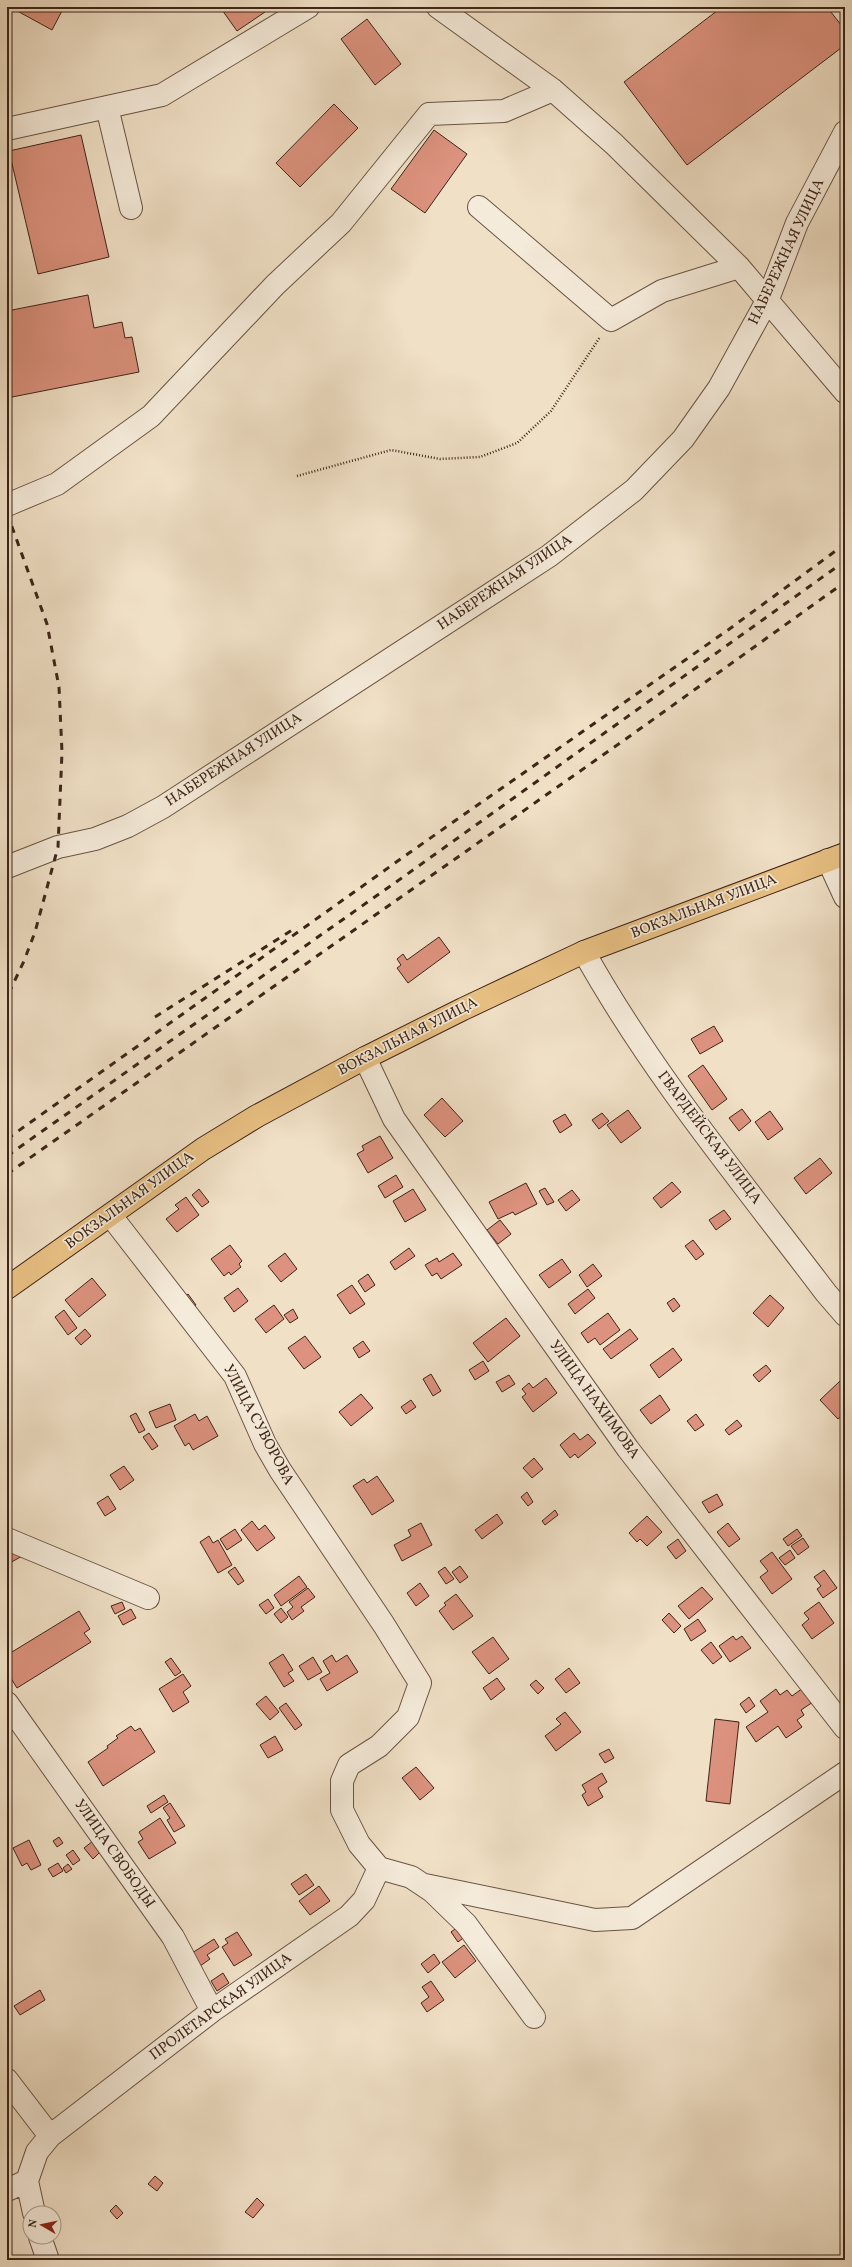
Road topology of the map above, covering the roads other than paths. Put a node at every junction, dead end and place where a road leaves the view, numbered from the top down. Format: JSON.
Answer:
{"nodes":[{"id":1,"x":308,"y":7,"type":"edge"},
{"id":2,"x":438,"y":7,"type":"edge"},
{"id":3,"x":553,"y":90,"type":"junction"},
{"id":4,"x":107,"y":107,"type":"junction"},
{"id":5,"x":7,"y":128,"type":"edge"},
{"id":6,"x":845,"y":132,"type":"edge"},
{"id":7,"x":480,"y":207,"type":"dead end"},
{"id":8,"x":130,"y":208,"type":"dead end"},
{"id":9,"x":739,"y":267,"type":"junction"},
{"id":10,"x":768,"y":299,"type":"junction"},
{"id":11,"x":841,"y":386,"type":"edge"},
{"id":12,"x":7,"y":505,"type":"edge"},
{"id":13,"x":836,"y":857,"type":"edge"},
{"id":14,"x":7,"y":867,"type":"edge"},
{"id":15,"x":845,"y":897,"type":"edge"},
{"id":16,"x":584,"y":952,"type":"junction"},
{"id":17,"x":365,"y":1058,"type":"junction"},
{"id":18,"x":111,"y":1216,"type":"junction"},
{"id":19,"x":7,"y":1288,"type":"edge"},
{"id":20,"x":845,"y":1315,"type":"edge"},
{"id":21,"x":7,"y":1539,"type":"edge"},
{"id":22,"x":148,"y":1598,"type":"dead end"},
{"id":23,"x":7,"y":1703,"type":"edge"},
{"id":24,"x":845,"y":1728,"type":"edge"},
{"id":25,"x":845,"y":1773,"type":"edge"},
{"id":26,"x":379,"y":1868,"type":"junction"},
{"id":27,"x":424,"y":1885,"type":"junction"},
{"id":28,"x":212,"y":2010,"type":"junction"},
{"id":29,"x":534,"y":2017,"type":"dead end"},
{"id":30,"x":7,"y":2080,"type":"edge"},
{"id":31,"x":50,"y":2136,"type":"junction"},
{"id":32,"x":27,"y":2181,"type":"junction"},
{"id":33,"x":7,"y":2190,"type":"edge"},
{"id":34,"x":32,"y":2205,"type":"edge"},
{"id":35,"x":43,"y":2245,"type":"edge"},
{"id":36,"x":48,"y":2260,"type":"edge"}],
"edges":[{"from":1,"to":4,"type":"street"},
{"from":2,"to":3,"type":"street"},
{"from":3,"to":9,"type":"street"},
{"from":3,"to":12,"type":"street"},
{"from":4,"to":5,"type":"street"},
{"from":4,"to":8,"type":"street"},
{"from":6,"to":10,"type":"street","name":"НАБЕРЕЖНАЯ УЛИЦА"},
{"from":7,"to":9,"type":"street"},
{"from":9,"to":10,"type":"street"},
{"from":10,"to":11,"type":"street"},
{"from":10,"to":14,"type":"street","name":"НАБЕРЕЖНАЯ УЛИЦА"},
{"from":13,"to":15,"type":"street"},
{"from":13,"to":16,"type":"main road","name":"ВОКЗАЛЬНАЯ УЛИЦА"},
{"from":16,"to":17,"type":"main road","name":"ВОКЗАЛЬНАЯ УЛИЦА"},
{"from":16,"to":20,"type":"street","name":"ГВАРДЕЙСКАЯ УЛИЦА"},
{"from":17,"to":18,"type":"main road","name":"ВОКЗАЛЬНАЯ УЛИЦА"},
{"from":17,"to":24,"type":"street","name":"УЛИЦА НАХИМОВА"},
{"from":18,"to":19,"type":"main road","name":"ВОКЗАЛЬНАЯ УЛИЦА"},
{"from":18,"to":26,"type":"street","name":"УЛИЦА СУВОРОВА"},
{"from":21,"to":22,"type":"street"},
{"from":23,"to":28,"type":"street","name":"УЛИЦА СВОБОДЫ"},
{"from":25,"to":27,"type":"street"},
{"from":26,"to":27,"type":"street"},
{"from":26,"to":28,"type":"street","name":"ПРОЛЕТАРСКАЯ УЛИЦА"},
{"from":27,"to":29,"type":"street"},
{"from":28,"to":31,"type":"street","name":"ПРОЛЕТАРСКАЯ УЛИЦА"},
{"from":30,"to":31,"type":"street"},
{"from":31,"to":32,"type":"street","name":"ПРОЛЕТАРСКАЯ УЛИЦА"},
{"from":32,"to":33,"type":"street"},
{"from":32,"to":34,"type":"street"},
{"from":35,"to":36,"type":"street"}]}
